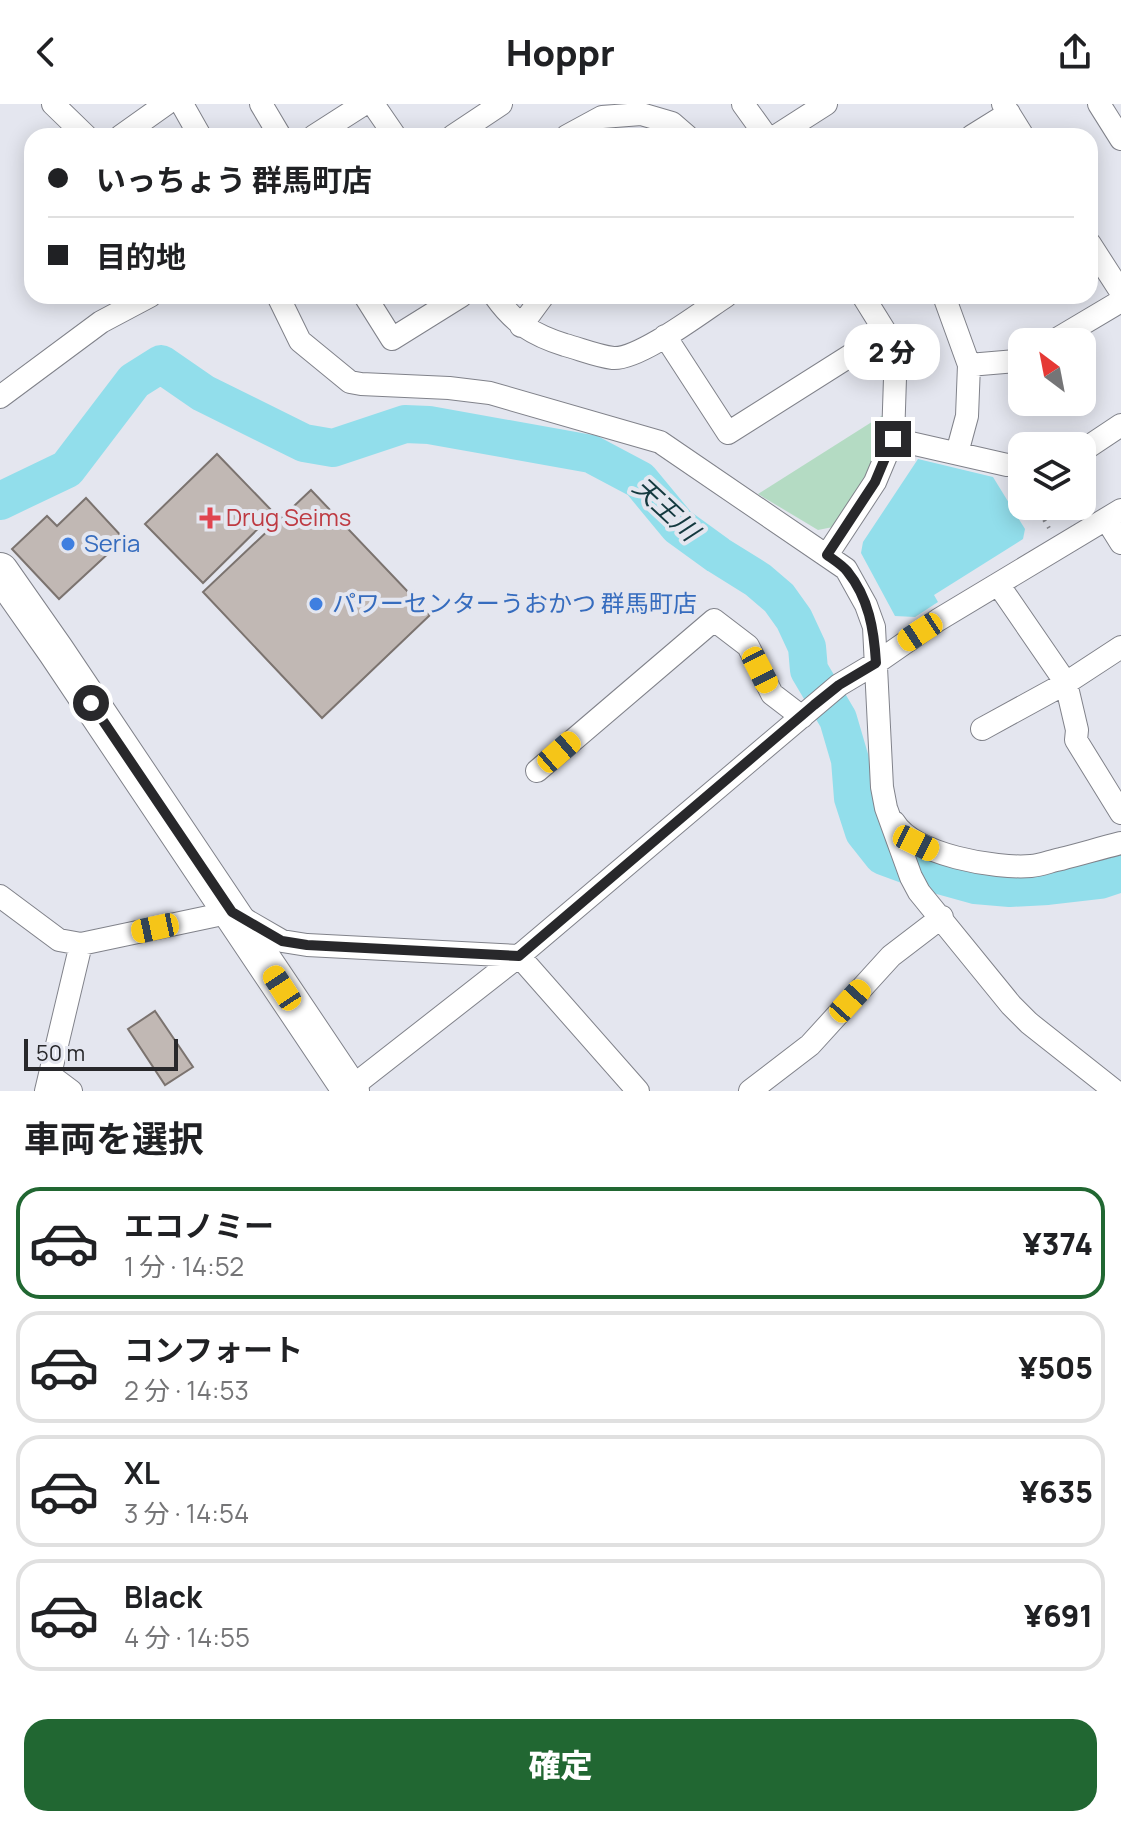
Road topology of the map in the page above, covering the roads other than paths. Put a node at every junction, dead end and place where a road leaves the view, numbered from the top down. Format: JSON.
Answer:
{"nodes":[{"id":1,"x":53,"y":104,"type":"edge"},
{"id":2,"x":166,"y":104,"type":"edge"},
{"id":3,"x":182,"y":104,"type":"edge"},
{"id":4,"x":261,"y":104,"type":"edge"},
{"id":5,"x":364,"y":104,"type":"edge"},
{"id":6,"x":373,"y":104,"type":"edge"},
{"id":7,"x":743,"y":104,"type":"edge"},
{"id":8,"x":826,"y":104,"type":"edge"},
{"id":9,"x":1099,"y":104,"type":"edge"},
{"id":10,"x":497,"y":105,"type":"edge"},
{"id":11,"x":1006,"y":108,"type":"edge"},
{"id":12,"x":78,"y":128,"type":"edge"},
{"id":13,"x":132,"y":128,"type":"edge"},
{"id":14,"x":196,"y":128,"type":"edge"},
{"id":15,"x":275,"y":128,"type":"edge"},
{"id":16,"x":326,"y":128,"type":"edge"},
{"id":17,"x":390,"y":128,"type":"edge"},
{"id":18,"x":464,"y":128,"type":"edge"},
{"id":19,"x":582,"y":128,"type":"edge"},
{"id":20,"x":678,"y":128,"type":"edge"},
{"id":21,"x":760,"y":128,"type":"edge"},
{"id":22,"x":788,"y":128,"type":"edge"},
{"id":23,"x":982,"y":128,"type":"edge"},
{"id":24,"x":1018,"y":128,"type":"edge"},
{"id":25,"x":1121,"y":139,"type":"edge"},
{"id":26,"x":1098,"y":256,"type":"edge"},
{"id":27,"x":1121,"y":292,"type":"edge"},
{"id":28,"x":1121,"y":301,"type":"edge"},
{"id":29,"x":135,"y":304,"type":"edge"},
{"id":30,"x":282,"y":304,"type":"edge"},
{"id":31,"x":370,"y":304,"type":"edge"},
{"id":32,"x":448,"y":304,"type":"edge"},
{"id":33,"x":501,"y":304,"type":"edge"},
{"id":34,"x":537,"y":304,"type":"edge"},
{"id":35,"x":714,"y":304,"type":"edge"},
{"id":36,"x":868,"y":304,"type":"edge"},
{"id":37,"x":947,"y":304,"type":"edge"},
{"id":38,"x":521,"y":326,"type":"junction"},
{"id":39,"x":1076,"y":328,"type":"edge"},
{"id":40,"x":886,"y":333,"type":"junction"},
{"id":41,"x":665,"y":336,"type":"junction"},
{"id":42,"x":1008,"y":362,"type":"edge"},
{"id":43,"x":969,"y":365,"type":"junction"},
{"id":44,"x":0,"y":397,"type":"edge"},
{"id":45,"x":1121,"y":425,"type":"edge"},
{"id":46,"x":893,"y":439,"type":"junction"},
{"id":47,"x":1096,"y":442,"type":"edge"},
{"id":48,"x":957,"y":453,"type":"junction"},
{"id":49,"x":1008,"y":465,"type":"edge"},
{"id":50,"x":1113,"y":514,"type":"edge"},
{"id":51,"x":1121,"y":543,"type":"edge"},
{"id":52,"x":827,"y":555,"type":"junction"},
{"id":53,"x":0,"y":571,"type":"edge"},
{"id":54,"x":998,"y":584,"type":"junction"},
{"id":55,"x":1121,"y":647,"type":"edge"},
{"id":56,"x":876,"y":663,"type":"junction"},
{"id":57,"x":1066,"y":683,"type":"junction"},
{"id":58,"x":808,"y":711,"type":"junction"},
{"id":59,"x":982,"y":729,"type":"dead end"},
{"id":60,"x":537,"y":771,"type":"dead end"},
{"id":61,"x":886,"y":808,"type":"junction"},
{"id":62,"x":1121,"y":813,"type":"edge"},
{"id":63,"x":1121,"y":843,"type":"edge"},
{"id":64,"x":0,"y":896,"type":"edge"},
{"id":65,"x":232,"y":912,"type":"junction"},
{"id":66,"x":942,"y":917,"type":"junction"},
{"id":67,"x":81,"y":944,"type":"junction"},
{"id":68,"x":519,"y":956,"type":"junction"},
{"id":69,"x":49,"y":1083,"type":"edge"},
{"id":70,"x":350,"y":1090,"type":"edge"},
{"id":71,"x":71,"y":1091,"type":"edge"},
{"id":72,"x":638,"y":1091,"type":"edge"},
{"id":73,"x":750,"y":1091,"type":"edge"},
{"id":74,"x":1115,"y":1091,"type":"edge"}],
"edges":[{"from":1,"to":12,"type":"street"},
{"from":2,"to":13,"type":"street"},
{"from":3,"to":14,"type":"street"},
{"from":4,"to":15,"type":"street"},
{"from":5,"to":16,"type":"street"},
{"from":6,"to":17,"type":"street"},
{"from":7,"to":21,"type":"street"},
{"from":8,"to":22,"type":"street"},
{"from":9,"to":25,"type":"street"},
{"from":10,"to":18,"type":"street"},
{"from":11,"to":23,"type":"street"},
{"from":11,"to":24,"type":"street"},
{"from":19,"to":20,"type":"street"},
{"from":26,"to":27,"type":"street"},
{"from":28,"to":39,"type":"street"},
{"from":29,"to":44,"type":"street"},
{"from":30,"to":52,"type":"street"},
{"from":31,"to":32,"type":"street"},
{"from":33,"to":38,"type":"street"},
{"from":34,"to":38,"type":"street"},
{"from":35,"to":41,"type":"street"},
{"from":36,"to":40,"type":"street"},
{"from":37,"to":43,"type":"street"},
{"from":38,"to":41,"type":"street"},
{"from":40,"to":41,"type":"street"},
{"from":40,"to":46,"type":"street"},
{"from":42,"to":43,"type":"street"},
{"from":43,"to":48,"type":"street"},
{"from":45,"to":47,"type":"street"},
{"from":46,"to":48,"type":"street"},
{"from":46,"to":52,"type":"street"},
{"from":48,"to":49,"type":"street"},
{"from":50,"to":51,"type":"street"},
{"from":50,"to":54,"type":"street"},
{"from":52,"to":56,"type":"street"},
{"from":53,"to":65,"type":"main road"},
{"from":54,"to":56,"type":"street"},
{"from":54,"to":57,"type":"street"},
{"from":55,"to":57,"type":"street"},
{"from":56,"to":58,"type":"street"},
{"from":56,"to":61,"type":"street"},
{"from":57,"to":59,"type":"street"},
{"from":57,"to":62,"type":"street"},
{"from":58,"to":60,"type":"street"},
{"from":58,"to":68,"type":"street"},
{"from":61,"to":63,"type":"street"},
{"from":61,"to":66,"type":"street"},
{"from":64,"to":67,"type":"street"},
{"from":65,"to":67,"type":"street"},
{"from":65,"to":68,"type":"street"},
{"from":65,"to":70,"type":"main road"},
{"from":66,"to":73,"type":"street"},
{"from":66,"to":74,"type":"street"},
{"from":67,"to":69,"type":"street"},
{"from":68,"to":70,"type":"street"},
{"from":68,"to":72,"type":"street"},
{"from":69,"to":71,"type":"street"}]}
